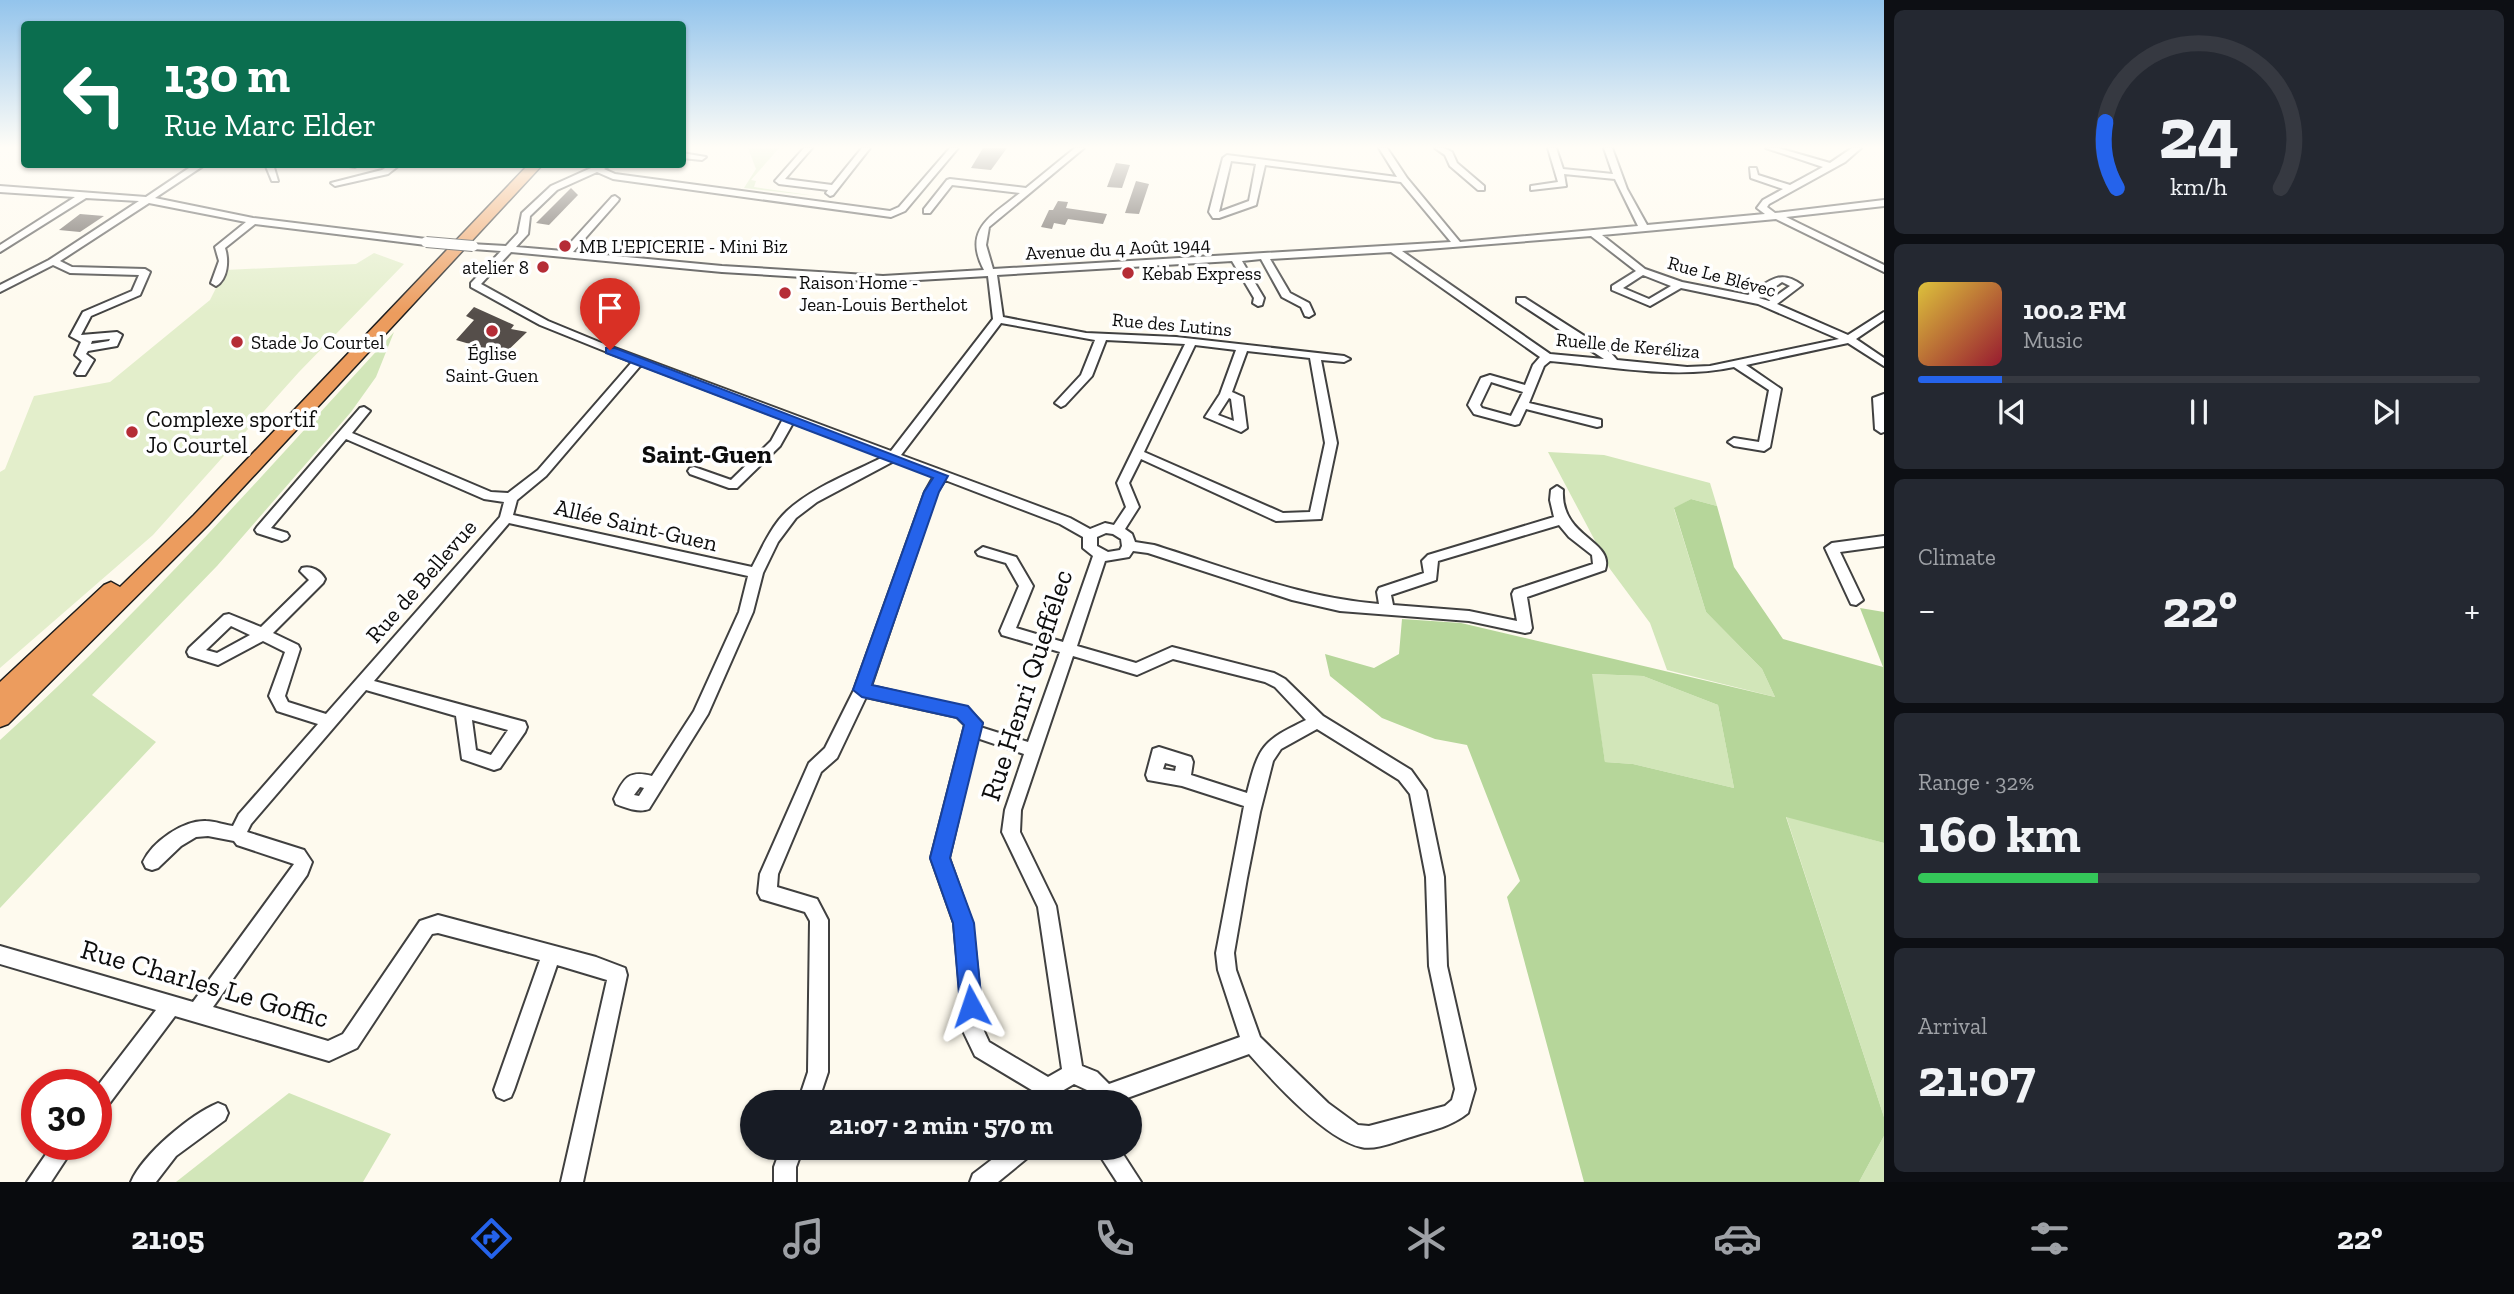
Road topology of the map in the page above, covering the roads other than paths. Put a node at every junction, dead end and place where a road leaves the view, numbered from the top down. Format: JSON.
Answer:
{"nodes":[{"id":1,"x":71,"y":203,"type":"edge"},
{"id":2,"x":139,"y":203,"type":"edge"},
{"id":3,"x":165,"y":203,"type":"edge"},
{"id":4,"x":486,"y":203,"type":"edge"},
{"id":5,"x":500,"y":203,"type":"edge"},
{"id":6,"x":538,"y":203,"type":"edge"},
{"id":7,"x":611,"y":203,"type":"edge"},
{"id":8,"x":808,"y":203,"type":"edge"},
{"id":9,"x":904,"y":203,"type":"edge"},
{"id":10,"x":933,"y":203,"type":"edge"},
{"id":11,"x":1013,"y":203,"type":"edge"},
{"id":12,"x":1215,"y":203,"type":"edge"},
{"id":13,"x":1253,"y":203,"type":"edge"},
{"id":14,"x":1423,"y":203,"type":"edge"},
{"id":15,"x":1631,"y":203,"type":"edge"},
{"id":16,"x":1766,"y":203,"type":"edge"},
{"id":17,"x":1883,"y":203,"type":"edge"},
{"id":18,"x":821,"y":205,"type":"joint"},
{"id":19,"x":927,"y":211,"type":"dead end"},
{"id":20,"x":1776,"y":216,"type":"junction"},
{"id":21,"x":253,"y":221,"type":"junction"},
{"id":22,"x":1644,"y":229,"type":"junction"},
{"id":23,"x":982,"y":230,"type":"junction"},
{"id":24,"x":1594,"y":234,"type":"junction"},
{"id":25,"x":1458,"y":245,"type":"junction"},
{"id":26,"x":982,"y":247,"type":"junction"},
{"id":27,"x":0,"y":249,"type":"edge"},
{"id":28,"x":509,"y":249,"type":"junction"},
{"id":29,"x":1393,"y":249,"type":"junction"},
{"id":30,"x":565,"y":254,"type":"junction"},
{"id":31,"x":1264,"y":257,"type":"junction"},
{"id":32,"x":1236,"y":259,"type":"junction"},
{"id":33,"x":52,"y":262,"type":"junction"},
{"id":34,"x":1884,"y":268,"type":"edge"},
{"id":35,"x":1642,"y":271,"type":"junction"},
{"id":36,"x":961,"y":273,"type":"junction"},
{"id":37,"x":992,"y":273,"type":"junction"},
{"id":38,"x":216,"y":283,"type":"dead end"},
{"id":39,"x":1679,"y":285,"type":"junction"},
{"id":40,"x":0,"y":289,"type":"edge"},
{"id":41,"x":1521,"y":299,"type":"dead end"},
{"id":42,"x":1750,"y":299,"type":"junction"},
{"id":43,"x":1258,"y":303,"type":"dead end"},
{"id":44,"x":1769,"y":305,"type":"junction"},
{"id":45,"x":1309,"y":314,"type":"dead end"},
{"id":46,"x":1884,"y":315,"type":"edge"},
{"id":47,"x":998,"y":319,"type":"junction"},
{"id":48,"x":1102,"y":336,"type":"junction"},
{"id":49,"x":1849,"y":339,"type":"junction"},
{"id":50,"x":1191,"y":342,"type":"junction"},
{"id":51,"x":1242,"y":347,"type":"junction"},
{"id":52,"x":1315,"y":356,"type":"junction"},
{"id":53,"x":1547,"y":357,"type":"junction"},
{"id":54,"x":1344,"y":359,"type":"dead end"},
{"id":55,"x":638,"y":361,"type":"junction"},
{"id":56,"x":1613,"y":363,"type":"junction"},
{"id":57,"x":1735,"y":363,"type":"junction"},
{"id":58,"x":1884,"y":363,"type":"edge"},
{"id":59,"x":81,"y":373,"type":"dead end"},
{"id":60,"x":1529,"y":390,"type":"junction"},
{"id":61,"x":1226,"y":394,"type":"dead end"},
{"id":62,"x":1884,"y":397,"type":"edge"},
{"id":63,"x":1061,"y":403,"type":"dead end"},
{"id":64,"x":1524,"y":405,"type":"junction"},
{"id":65,"x":364,"y":411,"type":"dead end"},
{"id":66,"x":790,"y":418,"type":"junction"},
{"id":67,"x":1597,"y":423,"type":"dead end"},
{"id":68,"x":1881,"y":429,"type":"dead end"},
{"id":69,"x":345,"y":434,"type":"junction"},
{"id":70,"x":1734,"y":442,"type":"dead end"},
{"id":71,"x":1137,"y":453,"type":"junction"},
{"id":72,"x":893,"y":457,"type":"junction"},
{"id":73,"x":694,"y":471,"type":"dead end"},
{"id":74,"x":941,"y":476,"type":"junction"},
{"id":75,"x":1557,"y":490,"type":"dead end"},
{"id":76,"x":511,"y":498,"type":"junction"},
{"id":77,"x":506,"y":518,"type":"junction"},
{"id":78,"x":1562,"y":519,"type":"junction"},
{"id":79,"x":1117,"y":530,"type":"junction"},
{"id":80,"x":1090,"y":535,"type":"junction"},
{"id":81,"x":282,"y":536,"type":"dead end"},
{"id":82,"x":1884,"y":541,"type":"edge"},
{"id":83,"x":1129,"y":547,"type":"junction"},
{"id":84,"x":983,"y":552,"type":"dead end"},
{"id":85,"x":1100,"y":556,"type":"junction"},
{"id":86,"x":307,"y":571,"type":"dead end"},
{"id":87,"x":756,"y":573,"type":"junction"},
{"id":88,"x":1856,"y":600,"type":"dead end"},
{"id":89,"x":1387,"y":610,"type":"junction"},
{"id":90,"x":1069,"y":650,"type":"junction"},
{"id":91,"x":361,"y":683,"type":"junction"},
{"id":92,"x":862,"y":690,"type":"junction"},
{"id":93,"x":0,"y":696,"type":"edge"},
{"id":94,"x":463,"y":712,"type":"dead end"},
{"id":95,"x":0,"y":717,"type":"edge"},
{"id":96,"x":328,"y":721,"type":"junction"},
{"id":97,"x":1317,"y":721,"type":"junction"},
{"id":98,"x":971,"y":730,"type":"junction"},
{"id":99,"x":1034,"y":751,"type":"junction"},
{"id":100,"x":1182,"y":779,"type":"dead end"},
{"id":101,"x":656,"y":784,"type":"dead end"},
{"id":102,"x":1254,"y":802,"type":"junction"},
{"id":103,"x":238,"y":833,"type":"junction"},
{"id":104,"x":152,"y":862,"type":"dead end"},
{"id":105,"x":0,"y":955,"type":"edge"},
{"id":106,"x":551,"y":955,"type":"junction"},
{"id":107,"x":170,"y":1007,"type":"junction"},
{"id":108,"x":197,"y":1013,"type":"junction"},
{"id":109,"x":1252,"y":1043,"type":"junction"},
{"id":110,"x":1073,"y":1074,"type":"junction"},
{"id":111,"x":112,"y":1084,"type":"edge"},
{"id":112,"x":504,"y":1090,"type":"dead end"},
{"id":113,"x":812,"y":1090,"type":"edge"},
{"id":114,"x":1040,"y":1090,"type":"edge"},
{"id":115,"x":1053,"y":1090,"type":"edge"},
{"id":116,"x":1099,"y":1090,"type":"edge"},
{"id":117,"x":1129,"y":1090,"type":"edge"},
{"id":118,"x":218,"y":1113,"type":"dead end"},
{"id":119,"x":54,"y":1160,"type":"edge"},
{"id":120,"x":788,"y":1160,"type":"edge"},
{"id":121,"x":1009,"y":1160,"type":"edge"},
{"id":122,"x":1114,"y":1160,"type":"edge"},
{"id":123,"x":38,"y":1182,"type":"edge"},
{"id":124,"x":142,"y":1182,"type":"edge"},
{"id":125,"x":572,"y":1182,"type":"edge"},
{"id":126,"x":785,"y":1182,"type":"edge"},
{"id":127,"x":981,"y":1182,"type":"edge"},
{"id":128,"x":1130,"y":1182,"type":"edge"}],
"edges":[{"from":1,"to":27,"type":"street"},
{"from":2,"to":33,"type":"street"},
{"from":3,"to":21,"type":"street","name":"Avenue du 4 Août 1944"},
{"from":4,"to":93,"type":"highway"},
{"from":5,"to":95,"type":"highway"},
{"from":6,"to":28,"type":"street"},
{"from":7,"to":30,"type":"street"},
{"from":8,"to":18,"type":"street"},
{"from":9,"to":18,"type":"street"},
{"from":10,"to":19,"type":"street"},
{"from":11,"to":23,"type":"street"},
{"from":12,"to":13,"type":"street"},
{"from":14,"to":25,"type":"street"},
{"from":15,"to":22,"type":"street"},
{"from":16,"to":20,"type":"street"},
{"from":17,"to":20,"type":"street","name":"Avenue du 4 Août 1944"},
{"from":20,"to":22,"type":"street","name":"Avenue du 4 Août 1944"},
{"from":20,"to":34,"type":"street"},
{"from":21,"to":28,"type":"street","name":"Avenue du 4 Août 1944","bridge":true},
{"from":21,"to":38,"type":"street"},
{"from":22,"to":24,"type":"street","name":"Avenue du 4 Août 1944"},
{"from":23,"to":26,"type":"street"},
{"from":23,"to":37,"type":"street"},
{"from":24,"to":25,"type":"street","name":"Avenue du 4 Août 1944"},
{"from":24,"to":35,"type":"street","name":"Rue Le Blévec"},
{"from":25,"to":29,"type":"street","name":"Avenue du 4 Août 1944"},
{"from":26,"to":36,"type":"street"},
{"from":26,"to":37,"type":"street"},
{"from":28,"to":30,"type":"street","name":"Avenue du 4 Août 1944"},
{"from":28,"to":55,"type":"street"},
{"from":29,"to":31,"type":"street","name":"Avenue du 4 Août 1944"},
{"from":29,"to":53,"type":"street","name":"Ruelle de Keréliza"},
{"from":30,"to":36,"type":"street","name":"Avenue du 4 Août 1944"},
{"from":31,"to":32,"type":"street","name":"Avenue du 4 Août 1944"},
{"from":31,"to":45,"type":"street"},
{"from":32,"to":37,"type":"street","name":"Avenue du 4 Août 1944"},
{"from":32,"to":43,"type":"street"},
{"from":33,"to":40,"type":"street"},
{"from":33,"to":59,"type":"street"},
{"from":35,"to":39,"type":"street","name":"Rue Le Blévec"},
{"from":35,"to":39,"type":"street"},
{"from":36,"to":37,"type":"street","name":"Avenue du 4 Août 1944"},
{"from":37,"to":47,"type":"street"},
{"from":39,"to":42,"type":"street","name":"Rue Le Blévec"},
{"from":41,"to":56,"type":"street"},
{"from":42,"to":44,"type":"street","name":"Rue Le Blévec"},
{"from":42,"to":44,"type":"street"},
{"from":44,"to":49,"type":"street","name":"Rue Le Blévec"},
{"from":46,"to":49,"type":"street","name":"Ruelle de Keréliza"},
{"from":47,"to":48,"type":"street","name":"Rue des Lutins"},
{"from":47,"to":72,"type":"street"},
{"from":48,"to":50,"type":"street","name":"Rue des Lutins"},
{"from":48,"to":63,"type":"street"},
{"from":49,"to":57,"type":"street","name":"Ruelle de Keréliza"},
{"from":49,"to":58,"type":"street","name":"Rue Le Blévec"},
{"from":50,"to":51,"type":"street","name":"Rue des Lutins"},
{"from":50,"to":71,"type":"street"},
{"from":51,"to":52,"type":"street","name":"Rue des Lutins"},
{"from":51,"to":61,"type":"street"},
{"from":52,"to":54,"type":"street","name":"Rue des Lutins"},
{"from":52,"to":71,"type":"street"},
{"from":53,"to":56,"type":"street","name":"Ruelle de Keréliza"},
{"from":53,"to":60,"type":"street"},
{"from":55,"to":66,"type":"street"},
{"from":55,"to":76,"type":"street"},
{"from":56,"to":57,"type":"street","name":"Ruelle de Keréliza"},
{"from":57,"to":70,"type":"street"},
{"from":60,"to":64,"type":"street"},
{"from":60,"to":64,"type":"street"},
{"from":62,"to":68,"type":"street"},
{"from":64,"to":67,"type":"street"},
{"from":65,"to":69,"type":"street"},
{"from":66,"to":72,"type":"street"},
{"from":66,"to":73,"type":"street"},
{"from":69,"to":76,"type":"street"},
{"from":69,"to":81,"type":"street"},
{"from":71,"to":79,"type":"street"},
{"from":72,"to":74,"type":"street"},
{"from":72,"to":87,"type":"street"},
{"from":74,"to":80,"type":"street"},
{"from":74,"to":92,"type":"street"},
{"from":75,"to":78,"type":"street"},
{"from":76,"to":77,"type":"street","name":"Rue de Bellevue"},
{"from":77,"to":87,"type":"street","name":"Allée Saint-Guen"},
{"from":77,"to":91,"type":"street","name":"Rue de Bellevue"},
{"from":78,"to":89,"type":"street"},
{"from":78,"to":89,"type":"street"},
{"from":79,"to":80,"type":"street"},
{"from":79,"to":83,"type":"street"},
{"from":80,"to":85,"type":"street"},
{"from":82,"to":88,"type":"street"},
{"from":83,"to":85,"type":"street"},
{"from":83,"to":89,"type":"street"},
{"from":84,"to":90,"type":"street"},
{"from":85,"to":90,"type":"street","name":"Rue Henri Queffélec"},
{"from":86,"to":96,"type":"street"},
{"from":87,"to":101,"type":"street"},
{"from":90,"to":97,"type":"street"},
{"from":90,"to":99,"type":"street","name":"Rue Henri Queffélec"},
{"from":91,"to":94,"type":"street"},
{"from":91,"to":96,"type":"street","name":"Rue de Bellevue"},
{"from":92,"to":98,"type":"street"},
{"from":92,"to":113,"type":"street"},
{"from":96,"to":103,"type":"street","name":"Rue de Bellevue"},
{"from":97,"to":102,"type":"street"},
{"from":97,"to":109,"type":"street"},
{"from":98,"to":99,"type":"street"},
{"from":98,"to":114,"type":"street"},
{"from":99,"to":110,"type":"street","name":"Rue Henri Queffélec"},
{"from":100,"to":102,"type":"street"},
{"from":102,"to":109,"type":"street"},
{"from":103,"to":104,"type":"street"},
{"from":103,"to":108,"type":"street"},
{"from":105,"to":107,"type":"street","name":"Rue Charles Le Goffic"},
{"from":106,"to":108,"type":"street","name":"Rue Charles Le Goffic"},
{"from":106,"to":112,"type":"street"},
{"from":106,"to":125,"type":"street","name":"Rue Charles Le Goffic"},
{"from":107,"to":108,"type":"street","name":"Rue Charles Le Goffic"},
{"from":107,"to":111,"type":"street"},
{"from":109,"to":117,"type":"street"},
{"from":110,"to":115,"type":"street"},
{"from":110,"to":116,"type":"street"},
{"from":118,"to":124,"type":"street"},
{"from":119,"to":123,"type":"street"},
{"from":120,"to":126,"type":"street"},
{"from":121,"to":127,"type":"street"},
{"from":122,"to":128,"type":"street"}]}
